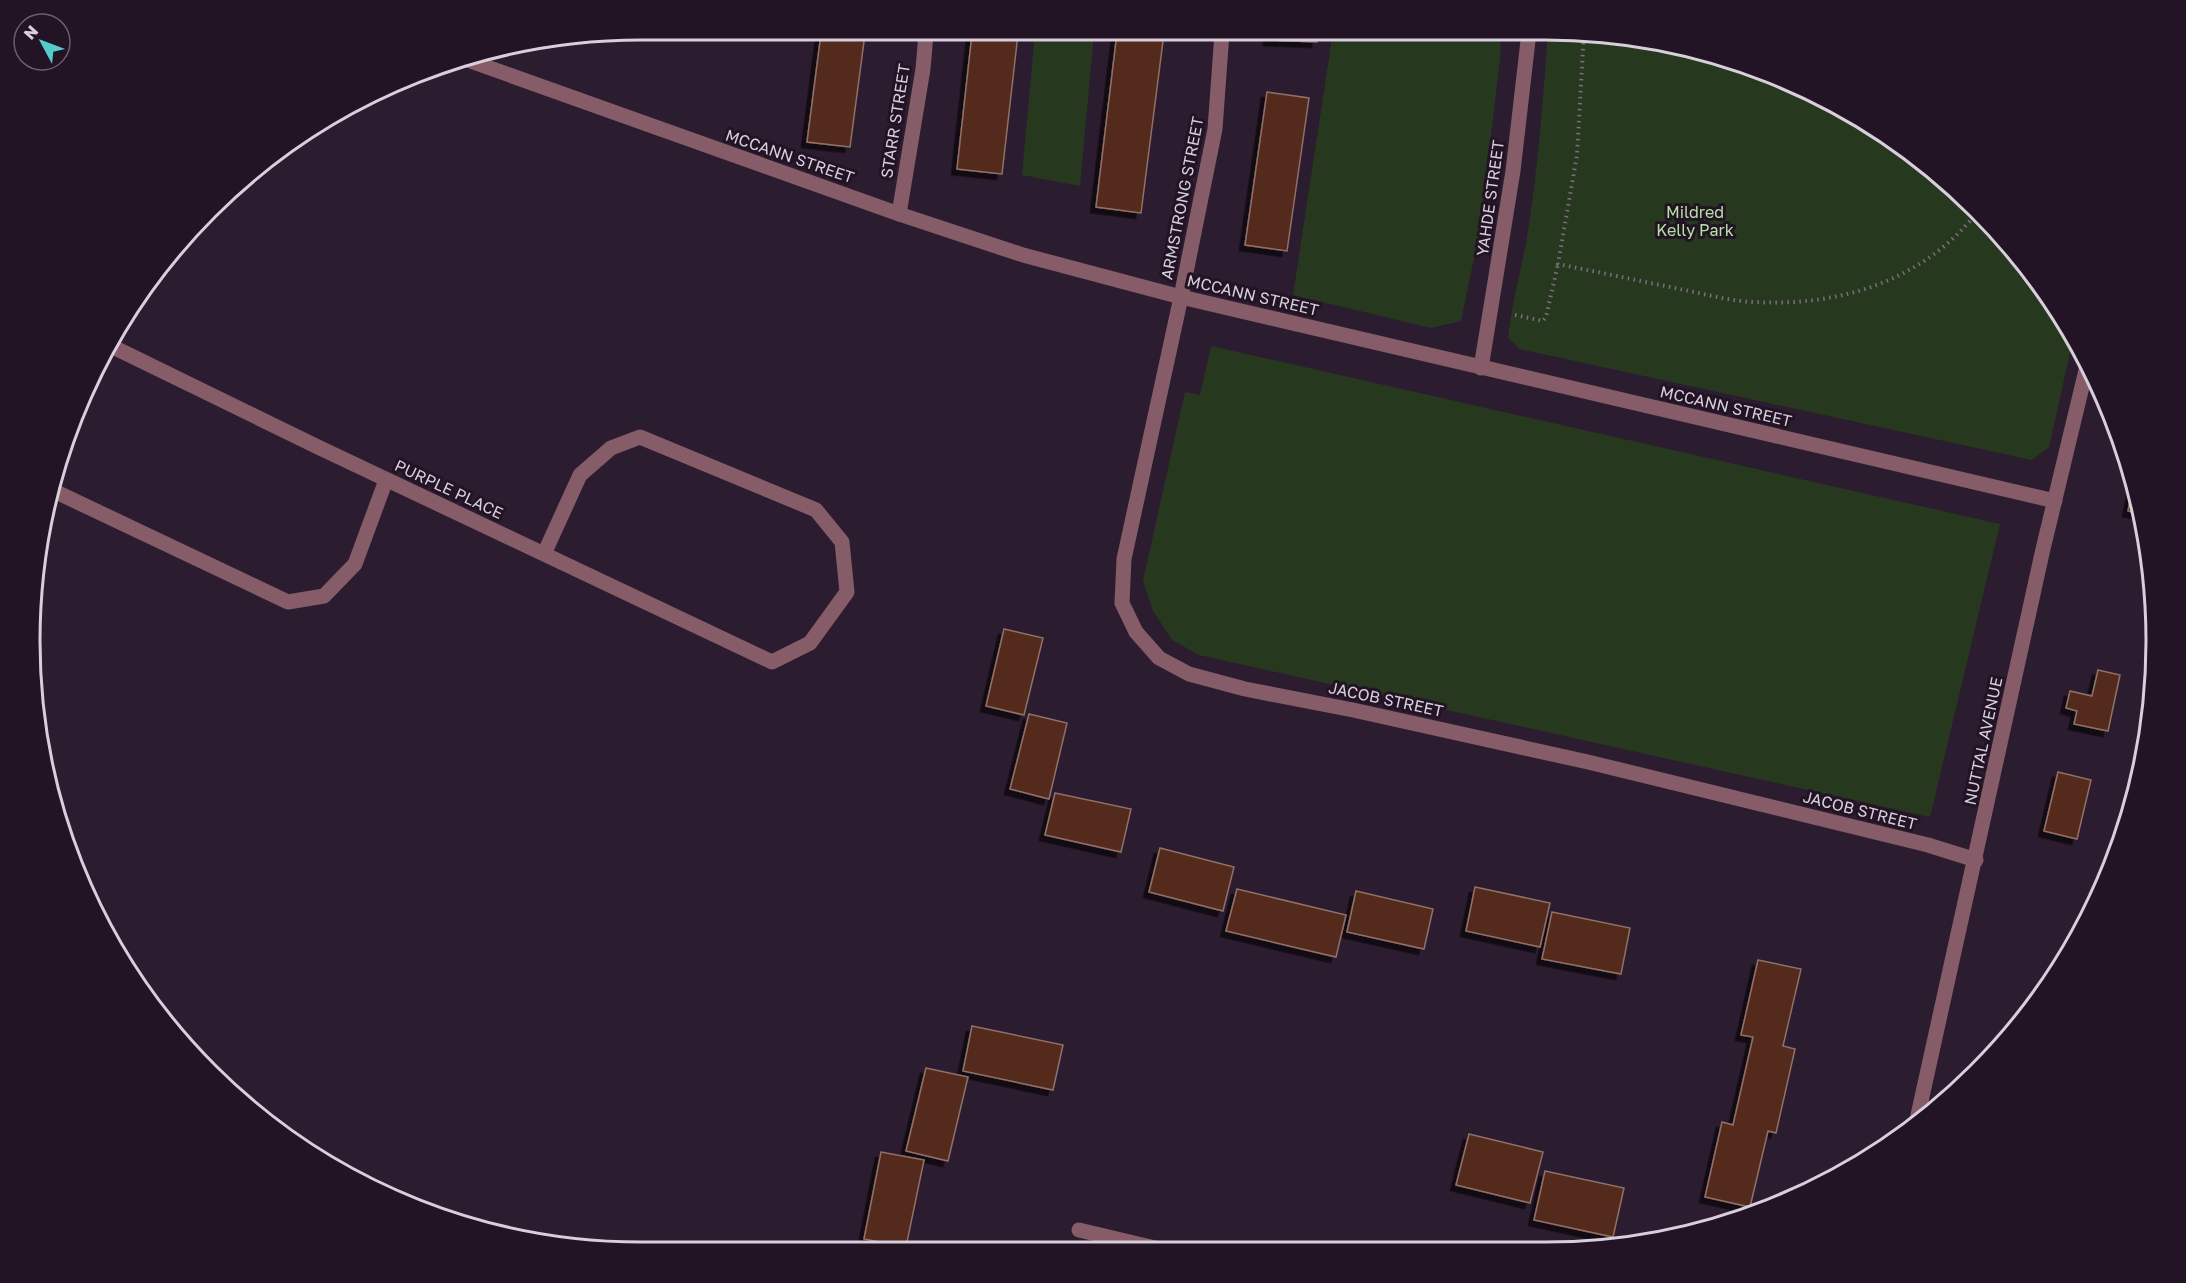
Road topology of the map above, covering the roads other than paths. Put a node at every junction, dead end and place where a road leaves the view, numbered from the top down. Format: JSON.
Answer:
{"nodes":[{"id":1,"x":925,"y":40,"type":"edge"},
{"id":2,"x":1221,"y":40,"type":"edge"},
{"id":3,"x":1528,"y":40,"type":"edge"},
{"id":4,"x":477,"y":63,"type":"edge"},
{"id":5,"x":899,"y":214,"type":"junction"},
{"id":6,"x":1181,"y":297,"type":"junction"},
{"id":7,"x":117,"y":349,"type":"edge"},
{"id":8,"x":1481,"y":368,"type":"junction"},
{"id":9,"x":2085,"y":378,"type":"edge"},
{"id":10,"x":386,"y":480,"type":"junction"},
{"id":11,"x":59,"y":493,"type":"edge"},
{"id":12,"x":2055,"y":501,"type":"junction"},
{"id":13,"x":544,"y":554,"type":"junction"},
{"id":14,"x":1976,"y":860,"type":"junction"},
{"id":15,"x":1919,"y":1111,"type":"edge"},
{"id":16,"x":1079,"y":1230,"type":"dead end"},
{"id":17,"x":1130,"y":1242,"type":"edge"}],
"edges":[{"from":1,"to":5,"type":"street","name":"STARR STREET"},
{"from":2,"to":6,"type":"street","name":"ARMSTRONG STREET"},
{"from":3,"to":8,"type":"street","name":"YAHDE STREET"},
{"from":4,"to":5,"type":"street","name":"MCCANN STREET"},
{"from":5,"to":6,"type":"street","name":"MCCANN STREET"},
{"from":6,"to":8,"type":"street","name":"MCCANN STREET"},
{"from":6,"to":14,"type":"street","name":"JACOB STREET"},
{"from":7,"to":10,"type":"street","name":"PURPLE PLACE"},
{"from":8,"to":12,"type":"street","name":"MCCANN STREET"},
{"from":9,"to":12,"type":"street","name":"NUTTAL AVENUE"},
{"from":10,"to":11,"type":"street"},
{"from":10,"to":13,"type":"street","name":"PURPLE PLACE"},
{"from":12,"to":14,"type":"street","name":"NUTTAL AVENUE"},
{"from":13,"to":13,"type":"street","name":"PURPLE PLACE"},
{"from":14,"to":15,"type":"street","name":"NUTTAL AVENUE"},
{"from":16,"to":17,"type":"street"}]}
